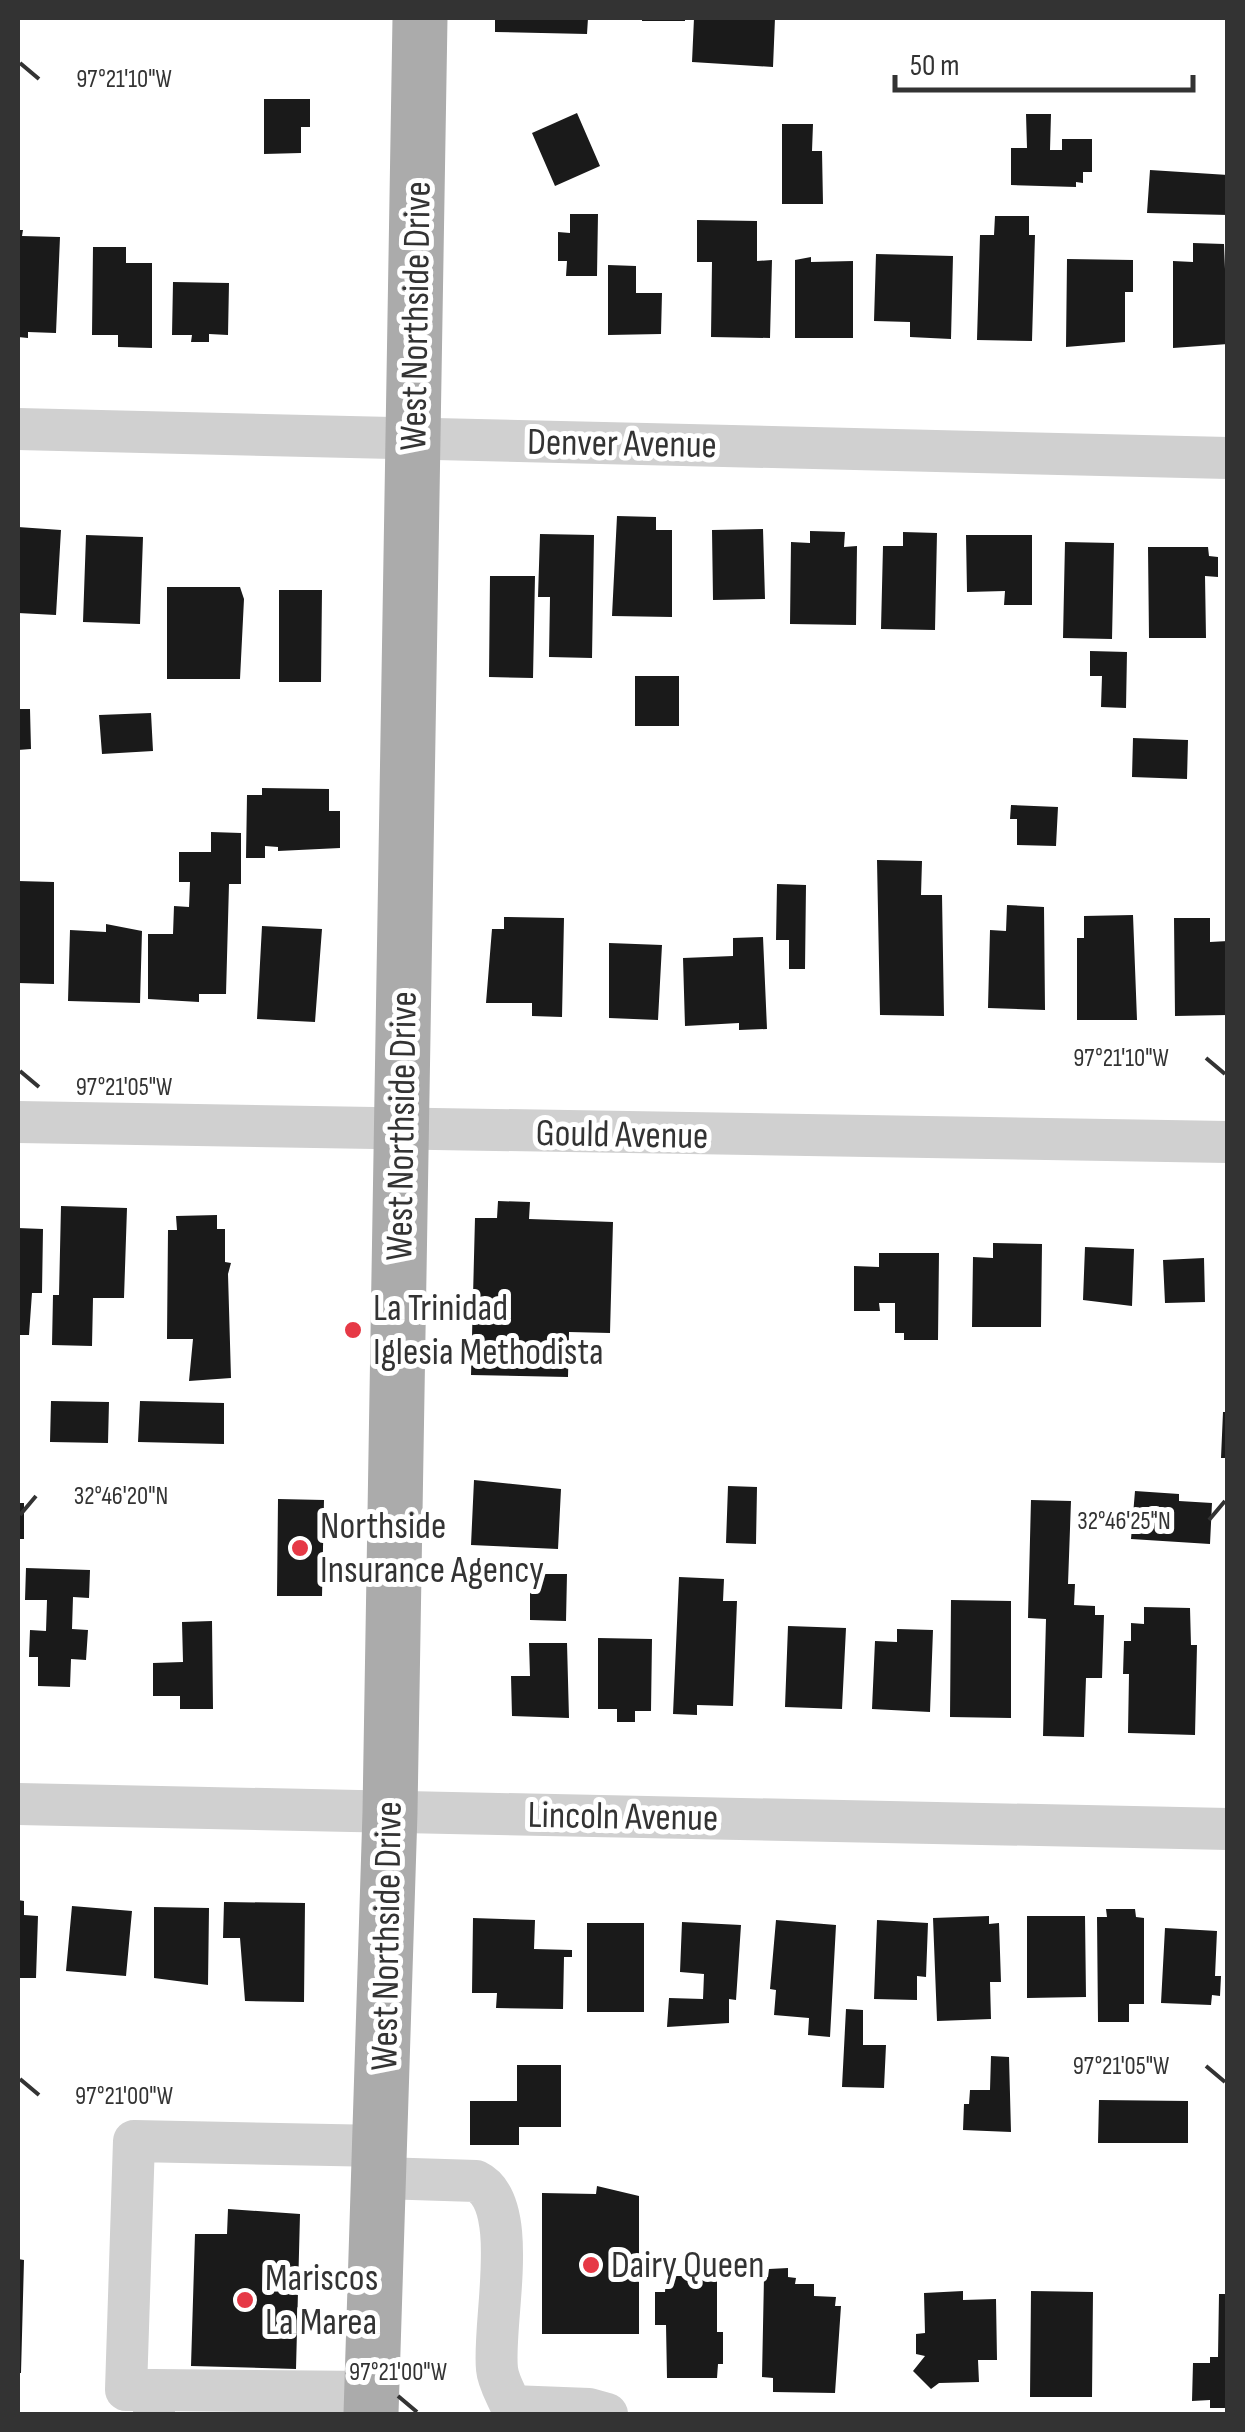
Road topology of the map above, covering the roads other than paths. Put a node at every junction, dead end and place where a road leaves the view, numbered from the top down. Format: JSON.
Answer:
{"nodes":[{"id":1,"x":420,"y":18,"type":"edge"},
{"id":2,"x":18,"y":428,"type":"edge"},
{"id":3,"x":414,"y":438,"type":"junction"},
{"id":4,"x":1228,"y":458,"type":"edge"},
{"id":5,"x":18,"y":1122,"type":"edge"},
{"id":6,"x":402,"y":1132,"type":"junction"},
{"id":7,"x":1228,"y":1142,"type":"edge"},
{"id":8,"x":18,"y":1804,"type":"edge"},
{"id":9,"x":390,"y":1812,"type":"junction"},
{"id":10,"x":1228,"y":1830,"type":"edge"},
{"id":11,"x":381,"y":2162,"type":"junction"},
{"id":12,"x":154,"y":2402,"type":"edge"},
{"id":13,"x":372,"y":2403,"type":"edge"},
{"id":14,"x":511,"y":2410,"type":"edge"},
{"id":15,"x":606,"y":2414,"type":"edge"}],
"edges":[{"from":1,"to":3,"type":"main road","name":"West Northside Drive"},
{"from":2,"to":3,"type":"street","name":"Denver Avenue"},
{"from":3,"to":4,"type":"street","name":"Denver Avenue"},
{"from":3,"to":6,"type":"main road","name":"West Northside Drive"},
{"from":5,"to":6,"type":"street","name":"Gould Avenue"},
{"from":6,"to":7,"type":"street","name":"Gould Avenue"},
{"from":6,"to":9,"type":"main road","name":"West Northside Drive"},
{"from":8,"to":9,"type":"street","name":"Lincoln Avenue"},
{"from":9,"to":10,"type":"street","name":"Lincoln Avenue"},
{"from":9,"to":11,"type":"main road","name":"West Northside Drive"},
{"from":11,"to":12,"type":"street"},
{"from":11,"to":13,"type":"main road","name":"West Northside Drive"},
{"from":11,"to":14,"type":"street"},
{"from":12,"to":13,"type":"street"},
{"from":14,"to":15,"type":"street"}]}
